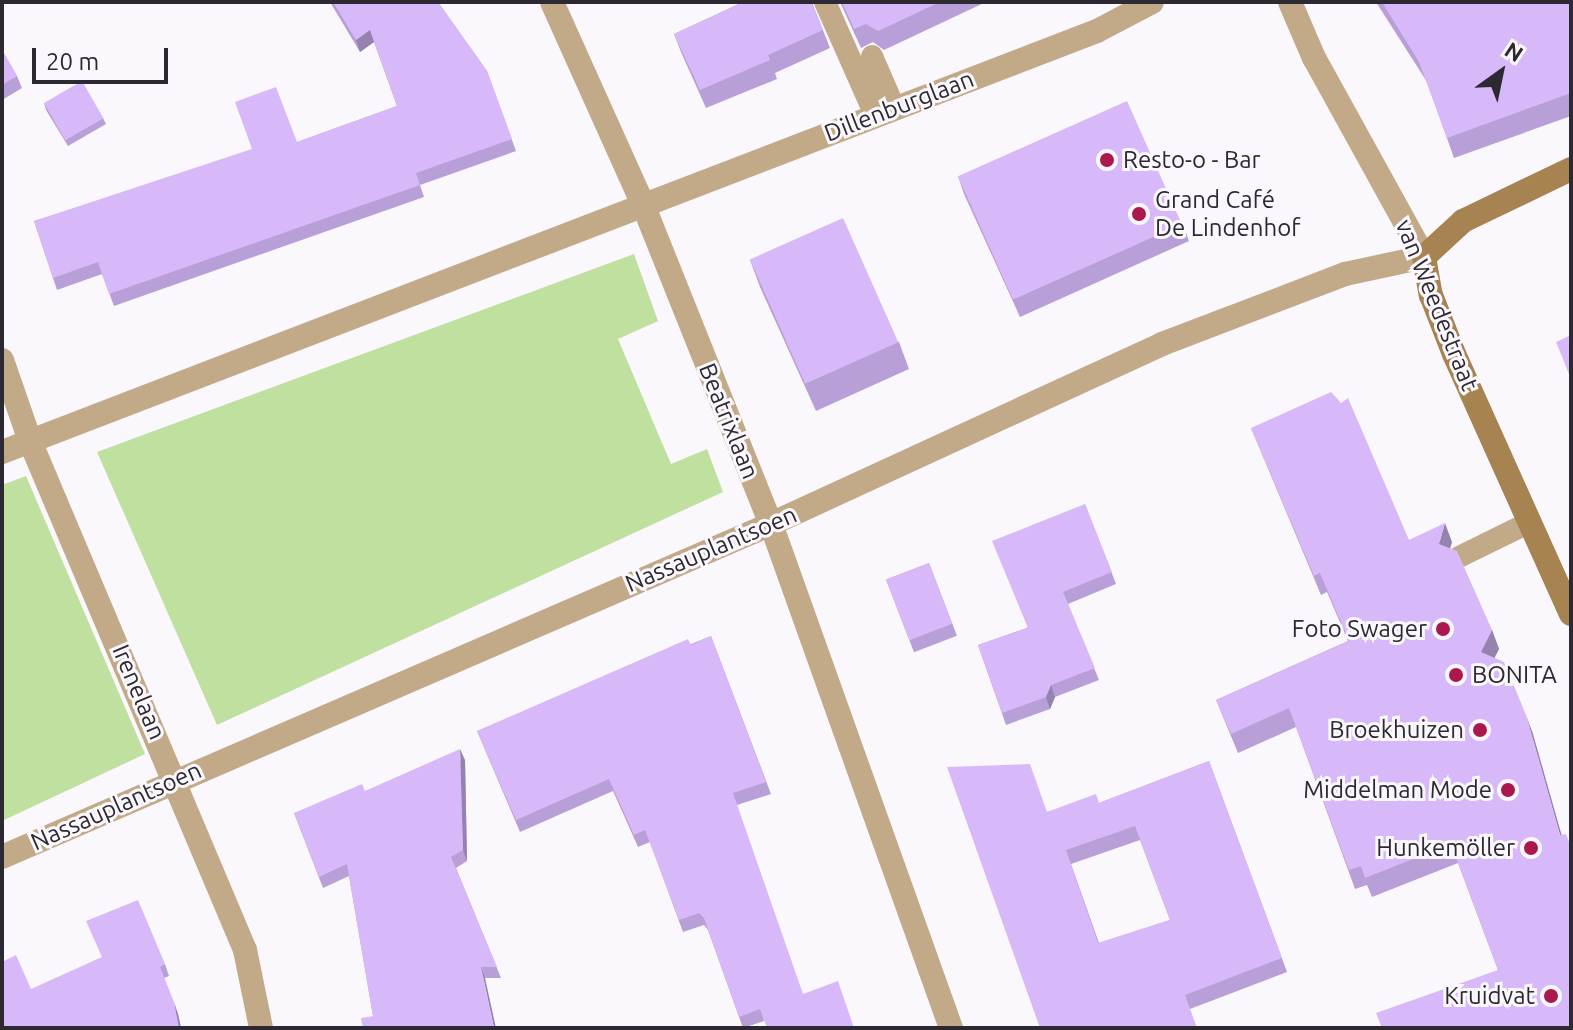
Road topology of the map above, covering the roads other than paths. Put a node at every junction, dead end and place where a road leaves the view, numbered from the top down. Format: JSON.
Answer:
{"nodes":[{"id":1,"x":552,"y":2,"type":"edge"},
{"id":2,"x":825,"y":2,"type":"edge"},
{"id":3,"x":1152,"y":2,"type":"edge"},
{"id":4,"x":1290,"y":2,"type":"edge"},
{"id":5,"x":872,"y":56,"type":"edge"},
{"id":6,"x":884,"y":111,"type":"junction"},
{"id":7,"x":1571,"y":169,"type":"edge"},
{"id":8,"x":644,"y":207,"type":"junction"},
{"id":9,"x":1424,"y":257,"type":"junction"},
{"id":10,"x":2,"y":360,"type":"edge"},
{"id":11,"x":30,"y":441,"type":"junction"},
{"id":12,"x":2,"y":452,"type":"edge"},
{"id":13,"x":1530,"y":522,"type":"junction"},
{"id":14,"x":771,"y":524,"type":"junction"},
{"id":15,"x":1459,"y":557,"type":"edge"},
{"id":16,"x":1571,"y":614,"type":"edge"},
{"id":17,"x":176,"y":778,"type":"junction"},
{"id":18,"x":2,"y":857,"type":"edge"},
{"id":19,"x":261,"y":1028,"type":"edge"},
{"id":20,"x":951,"y":1028,"type":"edge"}],
"edges":[{"from":1,"to":8,"type":"street","name":"Beatrixlaan"},
{"from":2,"to":6,"type":"lane"},
{"from":3,"to":6,"type":"street","name":"Dillenburglaan"},
{"from":4,"to":9,"type":"street","name":"van Weedestraat"},
{"from":5,"to":6,"type":"lane"},
{"from":6,"to":8,"type":"street","name":"Dillenburglaan"},
{"from":7,"to":9,"type":"main road"},
{"from":8,"to":11,"type":"street"},
{"from":8,"to":14,"type":"street","name":"Beatrixlaan"},
{"from":9,"to":13,"type":"main road","name":"van Weedestraat"},
{"from":9,"to":14,"type":"street","name":"Nassauplantsoen"},
{"from":10,"to":11,"type":"street","name":"Irenelaan"},
{"from":11,"to":12,"type":"street"},
{"from":11,"to":17,"type":"street","name":"Irenelaan"},
{"from":13,"to":15,"type":"lane"},
{"from":13,"to":16,"type":"main road","name":"van Weedestraat"},
{"from":14,"to":17,"type":"street","name":"Nassauplantsoen"},
{"from":14,"to":20,"type":"street","name":"Beatrixlaan"},
{"from":17,"to":18,"type":"street","name":"Nassauplantsoen"},
{"from":17,"to":19,"type":"street","name":"Irenelaan"}]}
